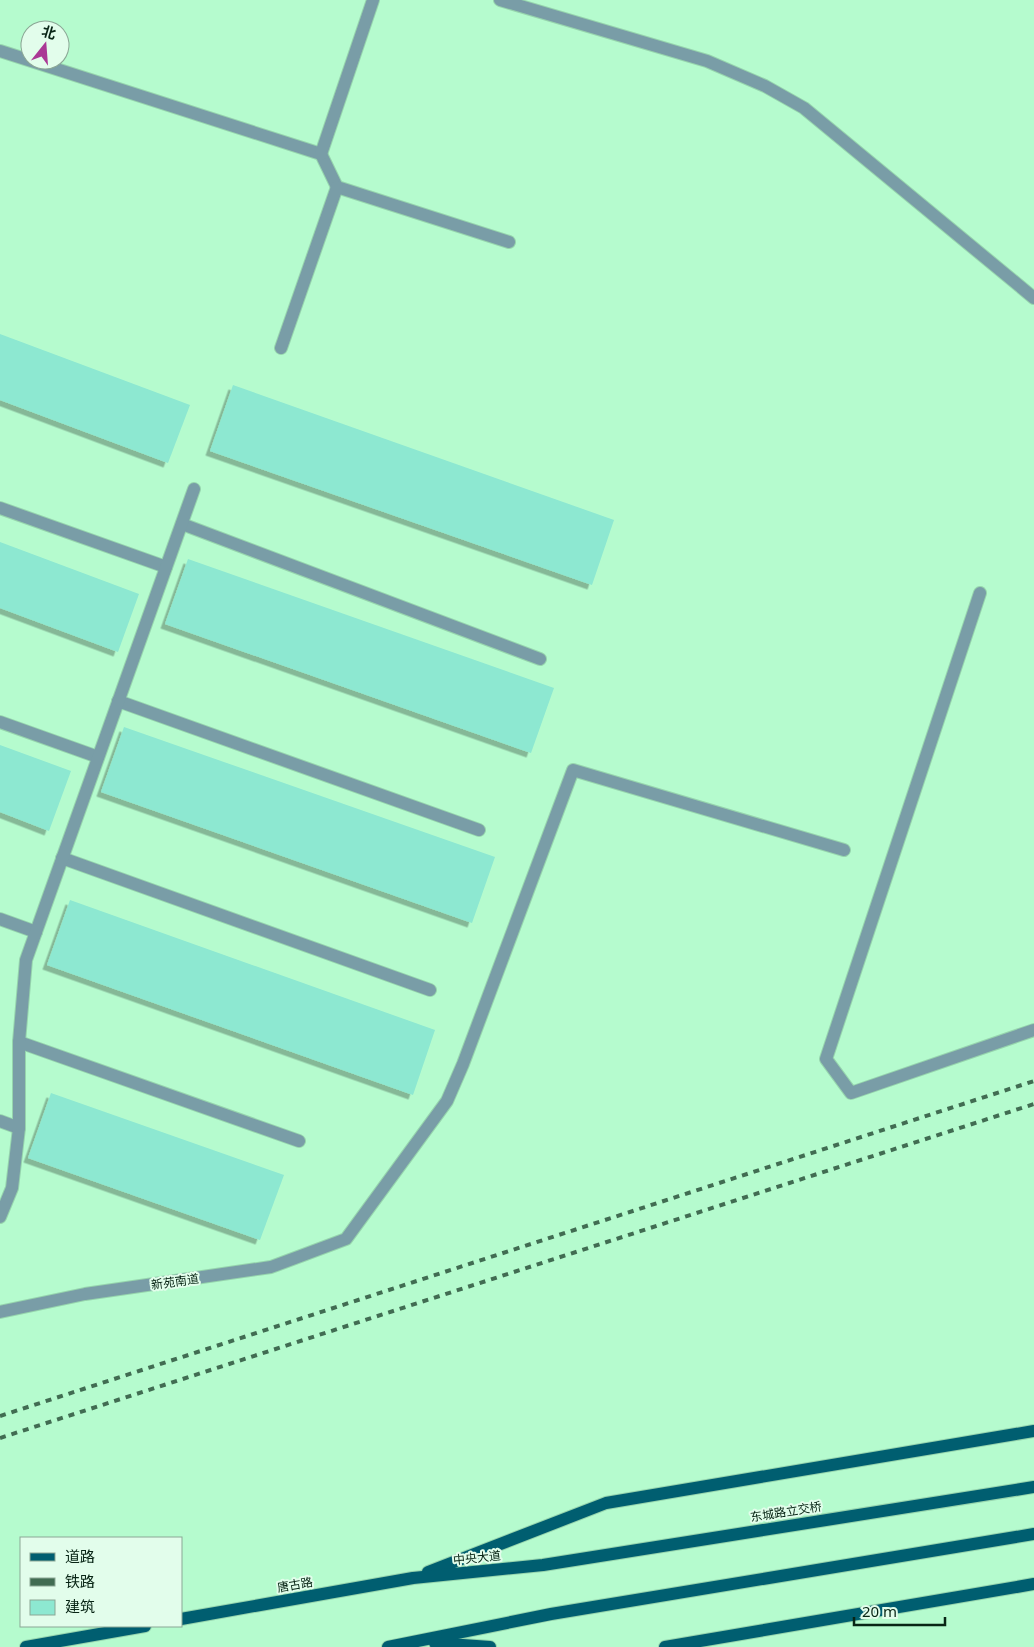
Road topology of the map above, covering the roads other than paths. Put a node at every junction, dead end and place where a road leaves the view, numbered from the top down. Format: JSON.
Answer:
{"nodes":[{"id":1,"x":373,"y":0,"type":"edge"},
{"id":2,"x":500,"y":0,"type":"edge"},
{"id":3,"x":0,"y":51,"type":"edge"},
{"id":4,"x":321,"y":154,"type":"junction"},
{"id":5,"x":337,"y":187,"type":"junction"},
{"id":6,"x":509,"y":242,"type":"dead end"},
{"id":7,"x":1034,"y":298,"type":"edge"},
{"id":8,"x":281,"y":348,"type":"dead end"},
{"id":9,"x":194,"y":489,"type":"dead end"},
{"id":10,"x":0,"y":508,"type":"edge"},
{"id":11,"x":182,"y":524,"type":"junction"},
{"id":12,"x":166,"y":567,"type":"junction"},
{"id":13,"x":980,"y":593,"type":"dead end"},
{"id":14,"x":540,"y":659,"type":"dead end"},
{"id":15,"x":118,"y":701,"type":"junction"},
{"id":16,"x":0,"y":722,"type":"edge"},
{"id":17,"x":98,"y":757,"type":"junction"},
{"id":18,"x":479,"y":830,"type":"dead end"},
{"id":19,"x":844,"y":850,"type":"dead end"},
{"id":20,"x":62,"y":858,"type":"junction"},
{"id":21,"x":0,"y":919,"type":"edge"},
{"id":22,"x":36,"y":932,"type":"junction"},
{"id":23,"x":430,"y":990,"type":"dead end"},
{"id":24,"x":1034,"y":1030,"type":"edge"},
{"id":25,"x":19,"y":1042,"type":"junction"},
{"id":26,"x":0,"y":1121,"type":"edge"},
{"id":27,"x":19,"y":1128,"type":"junction"},
{"id":28,"x":299,"y":1141,"type":"dead end"},
{"id":29,"x":0,"y":1217,"type":"edge"},
{"id":30,"x":0,"y":1312,"type":"edge"},
{"id":31,"x":1034,"y":1431,"type":"edge"},
{"id":32,"x":1034,"y":1487,"type":"edge"},
{"id":33,"x":1034,"y":1534,"type":"edge"},
{"id":34,"x":543,"y":1565,"type":"joint"},
{"id":35,"x":413,"y":1578,"type":"junction"},
{"id":36,"x":1034,"y":1584,"type":"edge"},
{"id":37,"x":182,"y":1619,"type":"edge"},
{"id":38,"x":139,"y":1627,"type":"edge"},
{"id":39,"x":416,"y":1642,"type":"junction"},
{"id":40,"x":26,"y":1647,"type":"edge"},
{"id":41,"x":388,"y":1647,"type":"edge"},
{"id":42,"x":490,"y":1647,"type":"edge"},
{"id":43,"x":665,"y":1647,"type":"edge"}],
"edges":[{"from":1,"to":4,"type":"street"},
{"from":2,"to":7,"type":"street"},
{"from":3,"to":4,"type":"street"},
{"from":4,"to":5,"type":"street"},
{"from":5,"to":6,"type":"street"},
{"from":5,"to":8,"type":"street"},
{"from":9,"to":11,"type":"street"},
{"from":10,"to":12,"type":"street"},
{"from":11,"to":12,"type":"street"},
{"from":11,"to":14,"type":"street"},
{"from":12,"to":15,"type":"street"},
{"from":13,"to":24,"type":"street"},
{"from":15,"to":17,"type":"street"},
{"from":15,"to":18,"type":"street"},
{"from":16,"to":17,"type":"street"},
{"from":17,"to":20,"type":"street"},
{"from":19,"to":30,"type":"street","name":"新苑南道"},
{"from":20,"to":22,"type":"street"},
{"from":20,"to":23,"type":"street"},
{"from":21,"to":22,"type":"street"},
{"from":22,"to":25,"type":"street"},
{"from":25,"to":27,"type":"street"},
{"from":25,"to":28,"type":"street"},
{"from":26,"to":27,"type":"street"},
{"from":27,"to":29,"type":"street"},
{"from":31,"to":35,"type":"main road"},
{"from":32,"to":34,"type":"main road","name":"东城路立交桥"},
{"from":33,"to":39,"type":"main road"},
{"from":34,"to":35,"type":"main road","name":"中央大道"},
{"from":35,"to":37,"type":"main road","name":"唐古路"},
{"from":36,"to":43,"type":"main road"},
{"from":38,"to":40,"type":"main road"},
{"from":39,"to":41,"type":"main road"},
{"from":39,"to":42,"type":"main road"}]}
